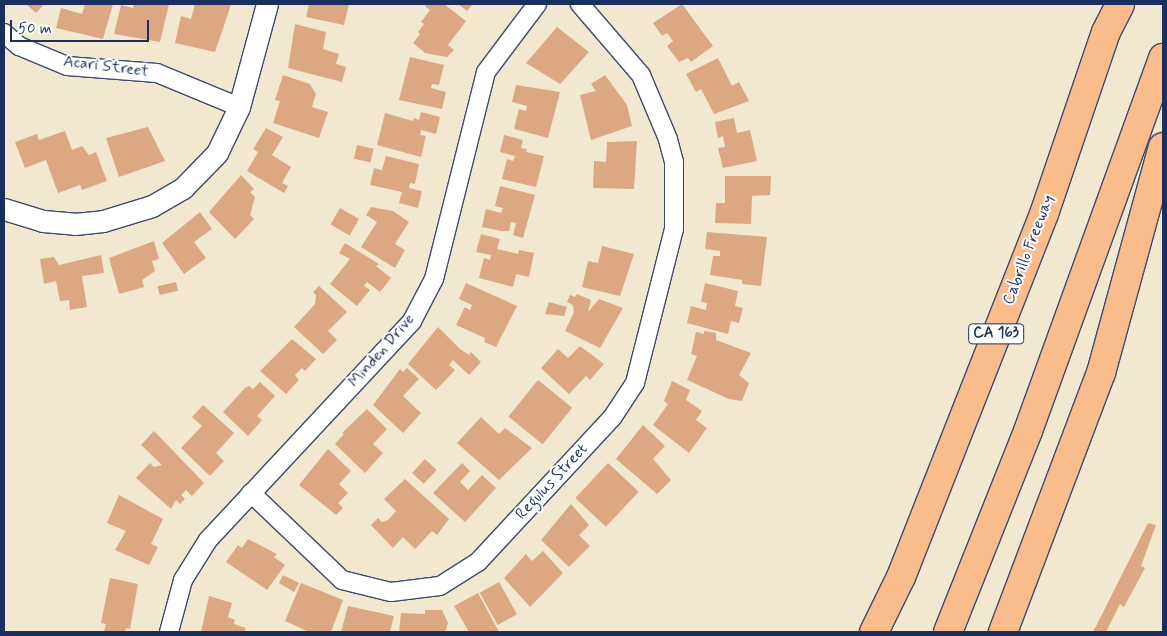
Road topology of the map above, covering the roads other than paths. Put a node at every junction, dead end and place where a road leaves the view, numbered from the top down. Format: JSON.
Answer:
{"nodes":[{"id":1,"x":266,"y":4,"type":"edge"},
{"id":2,"x":537,"y":4,"type":"edge"},
{"id":3,"x":580,"y":4,"type":"edge"},
{"id":4,"x":1120,"y":4,"type":"edge"},
{"id":5,"x":4,"y":33,"type":"edge"},
{"id":6,"x":1163,"y":58,"type":"edge"},
{"id":7,"x":238,"y":108,"type":"junction"},
{"id":8,"x":1163,"y":147,"type":"edge"},
{"id":9,"x":4,"y":209,"type":"edge"},
{"id":10,"x":251,"y":494,"type":"junction"},
{"id":11,"x":170,"y":632,"type":"edge"},
{"id":12,"x":874,"y":632,"type":"edge"},
{"id":13,"x":948,"y":632,"type":"edge"},
{"id":14,"x":1003,"y":632,"type":"edge"}],
"edges":[{"from":1,"to":7,"type":"street"},
{"from":2,"to":10,"type":"street","name":"Minden Drive"},
{"from":3,"to":10,"type":"street","name":"Regulus Street"},
{"from":4,"to":12,"type":"highway","name":"Cabrillo Freeway","number":"CA 163"},
{"from":5,"to":7,"type":"street","name":"Acari Street"},
{"from":6,"to":13,"type":"highway"},
{"from":7,"to":9,"type":"street"},
{"from":8,"to":14,"type":"highway"},
{"from":10,"to":11,"type":"street","name":"Minden Drive"}]}
